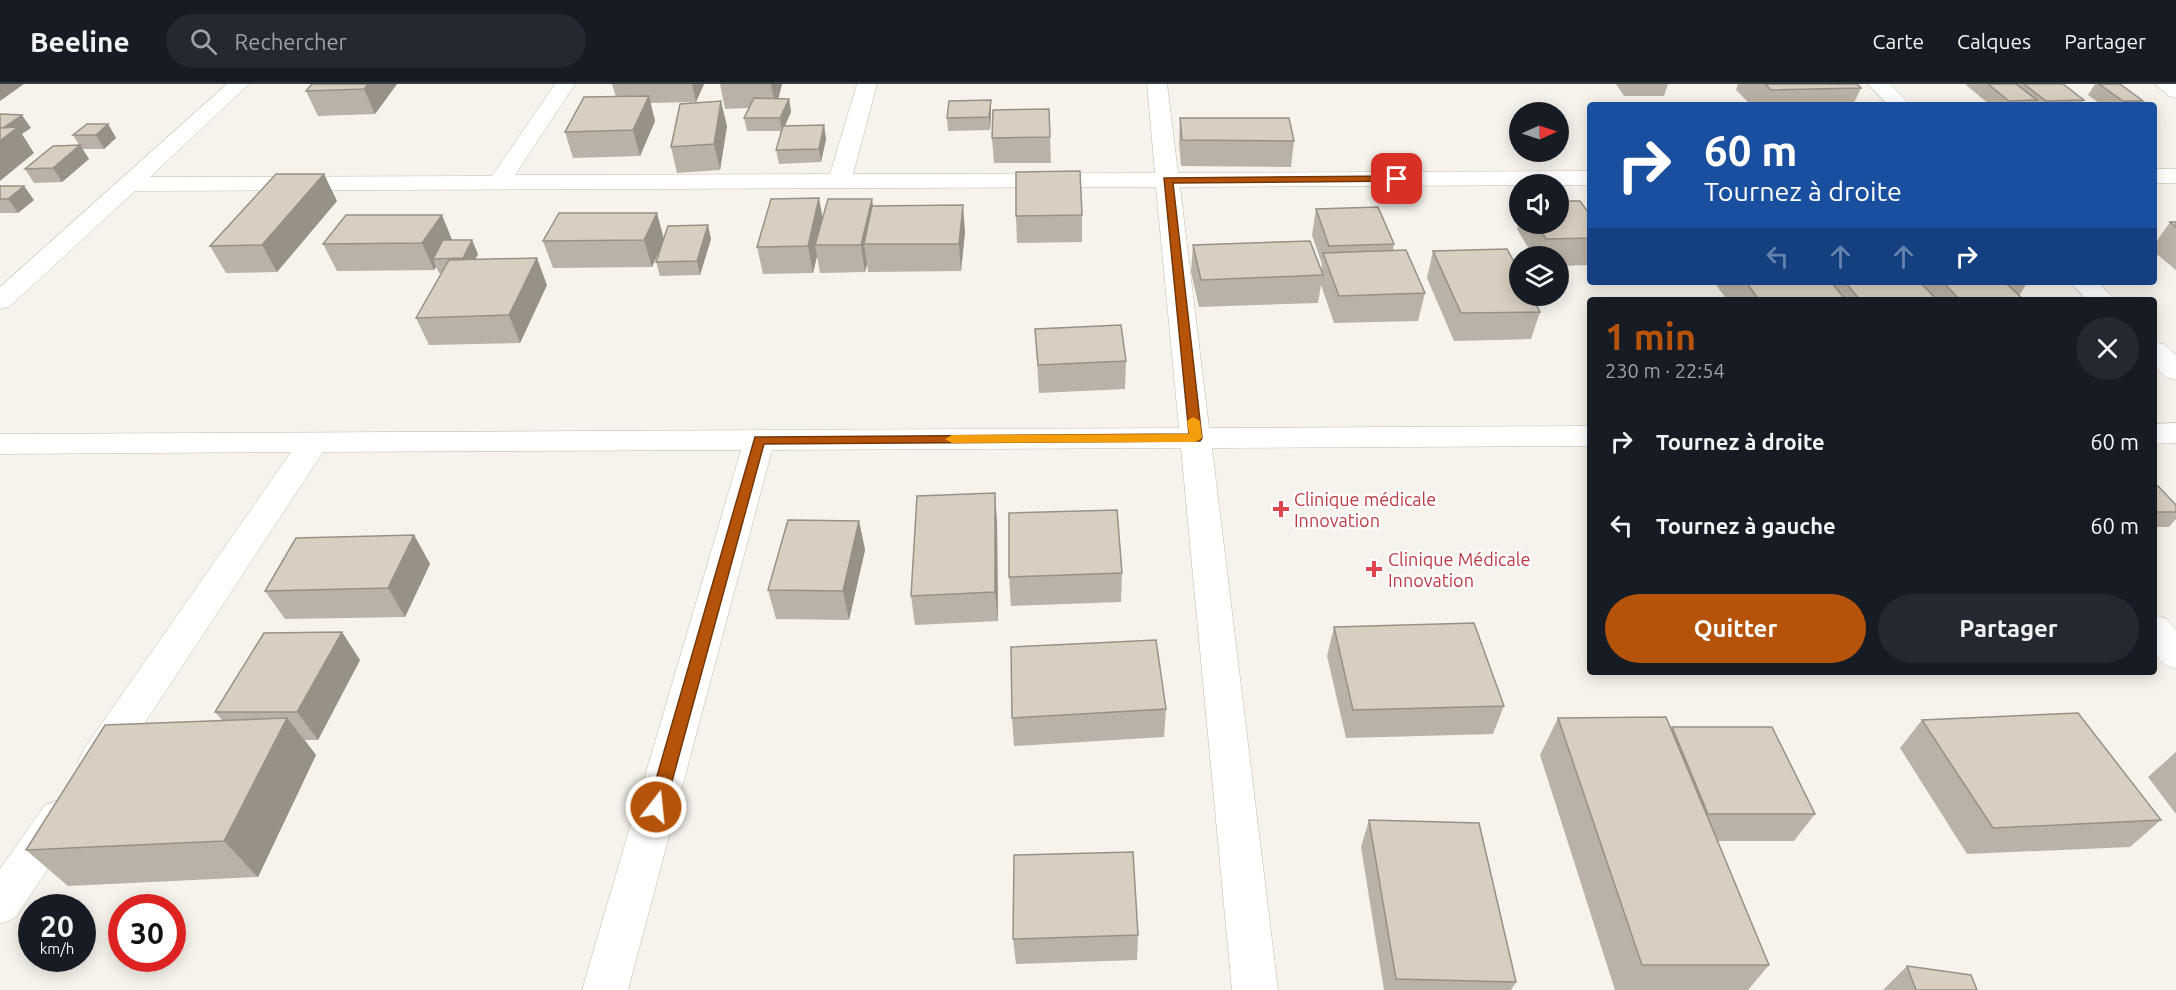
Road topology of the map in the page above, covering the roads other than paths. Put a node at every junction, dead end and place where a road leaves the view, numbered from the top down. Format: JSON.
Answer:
{"nodes":[{"id":1,"x":239,"y":84,"type":"edge"},
{"id":2,"x":565,"y":84,"type":"edge"},
{"id":3,"x":867,"y":84,"type":"edge"},
{"id":4,"x":1157,"y":84,"type":"edge"},
{"id":5,"x":1878,"y":84,"type":"edge"},
{"id":6,"x":2165,"y":84,"type":"edge"},
{"id":7,"x":2176,"y":92,"type":"edge"},
{"id":8,"x":1897,"y":102,"type":"edge"},
{"id":9,"x":2157,"y":176,"type":"edge"},
{"id":10,"x":2176,"y":176,"type":"edge"},
{"id":11,"x":1587,"y":178,"type":"edge"},
{"id":12,"x":1167,"y":180,"type":"junction"},
{"id":13,"x":840,"y":181,"type":"junction"},
{"id":14,"x":499,"y":182,"type":"junction"},
{"id":15,"x":129,"y":184,"type":"junction"},
{"id":16,"x":2086,"y":285,"type":"edge"},
{"id":17,"x":2099,"y":297,"type":"edge"},
{"id":18,"x":0,"y":301,"type":"edge"},
{"id":19,"x":2157,"y":353,"type":"edge"},
{"id":20,"x":2176,"y":371,"type":"edge"},
{"id":21,"x":2157,"y":434,"type":"edge"},
{"id":22,"x":2176,"y":434,"type":"edge"},
{"id":23,"x":1587,"y":436,"type":"edge"},
{"id":24,"x":1195,"y":438,"type":"junction"},
{"id":25,"x":759,"y":440,"type":"junction"},
{"id":26,"x":314,"y":442,"type":"junction"},
{"id":27,"x":0,"y":444,"type":"edge"},
{"id":28,"x":2157,"y":633,"type":"edge"},
{"id":29,"x":2176,"y":655,"type":"edge"},
{"id":30,"x":0,"y":904,"type":"edge"},
{"id":31,"x":605,"y":990,"type":"edge"},
{"id":32,"x":1255,"y":990,"type":"edge"}],
"edges":[{"from":1,"to":15,"type":"street"},
{"from":2,"to":14,"type":"street"},
{"from":3,"to":13,"type":"street"},
{"from":4,"to":12,"type":"street"},
{"from":5,"to":8,"type":"street"},
{"from":6,"to":7,"type":"street"},
{"from":9,"to":10,"type":"street"},
{"from":11,"to":12,"type":"street"},
{"from":12,"to":13,"type":"street"},
{"from":12,"to":24,"type":"street"},
{"from":13,"to":14,"type":"street"},
{"from":14,"to":15,"type":"street"},
{"from":15,"to":18,"type":"street"},
{"from":16,"to":17,"type":"street"},
{"from":19,"to":20,"type":"street"},
{"from":21,"to":22,"type":"street"},
{"from":23,"to":24,"type":"street"},
{"from":24,"to":25,"type":"street"},
{"from":24,"to":32,"type":"street"},
{"from":25,"to":26,"type":"street"},
{"from":25,"to":31,"type":"street"},
{"from":26,"to":27,"type":"street"},
{"from":26,"to":30,"type":"street"},
{"from":28,"to":29,"type":"street"}]}
